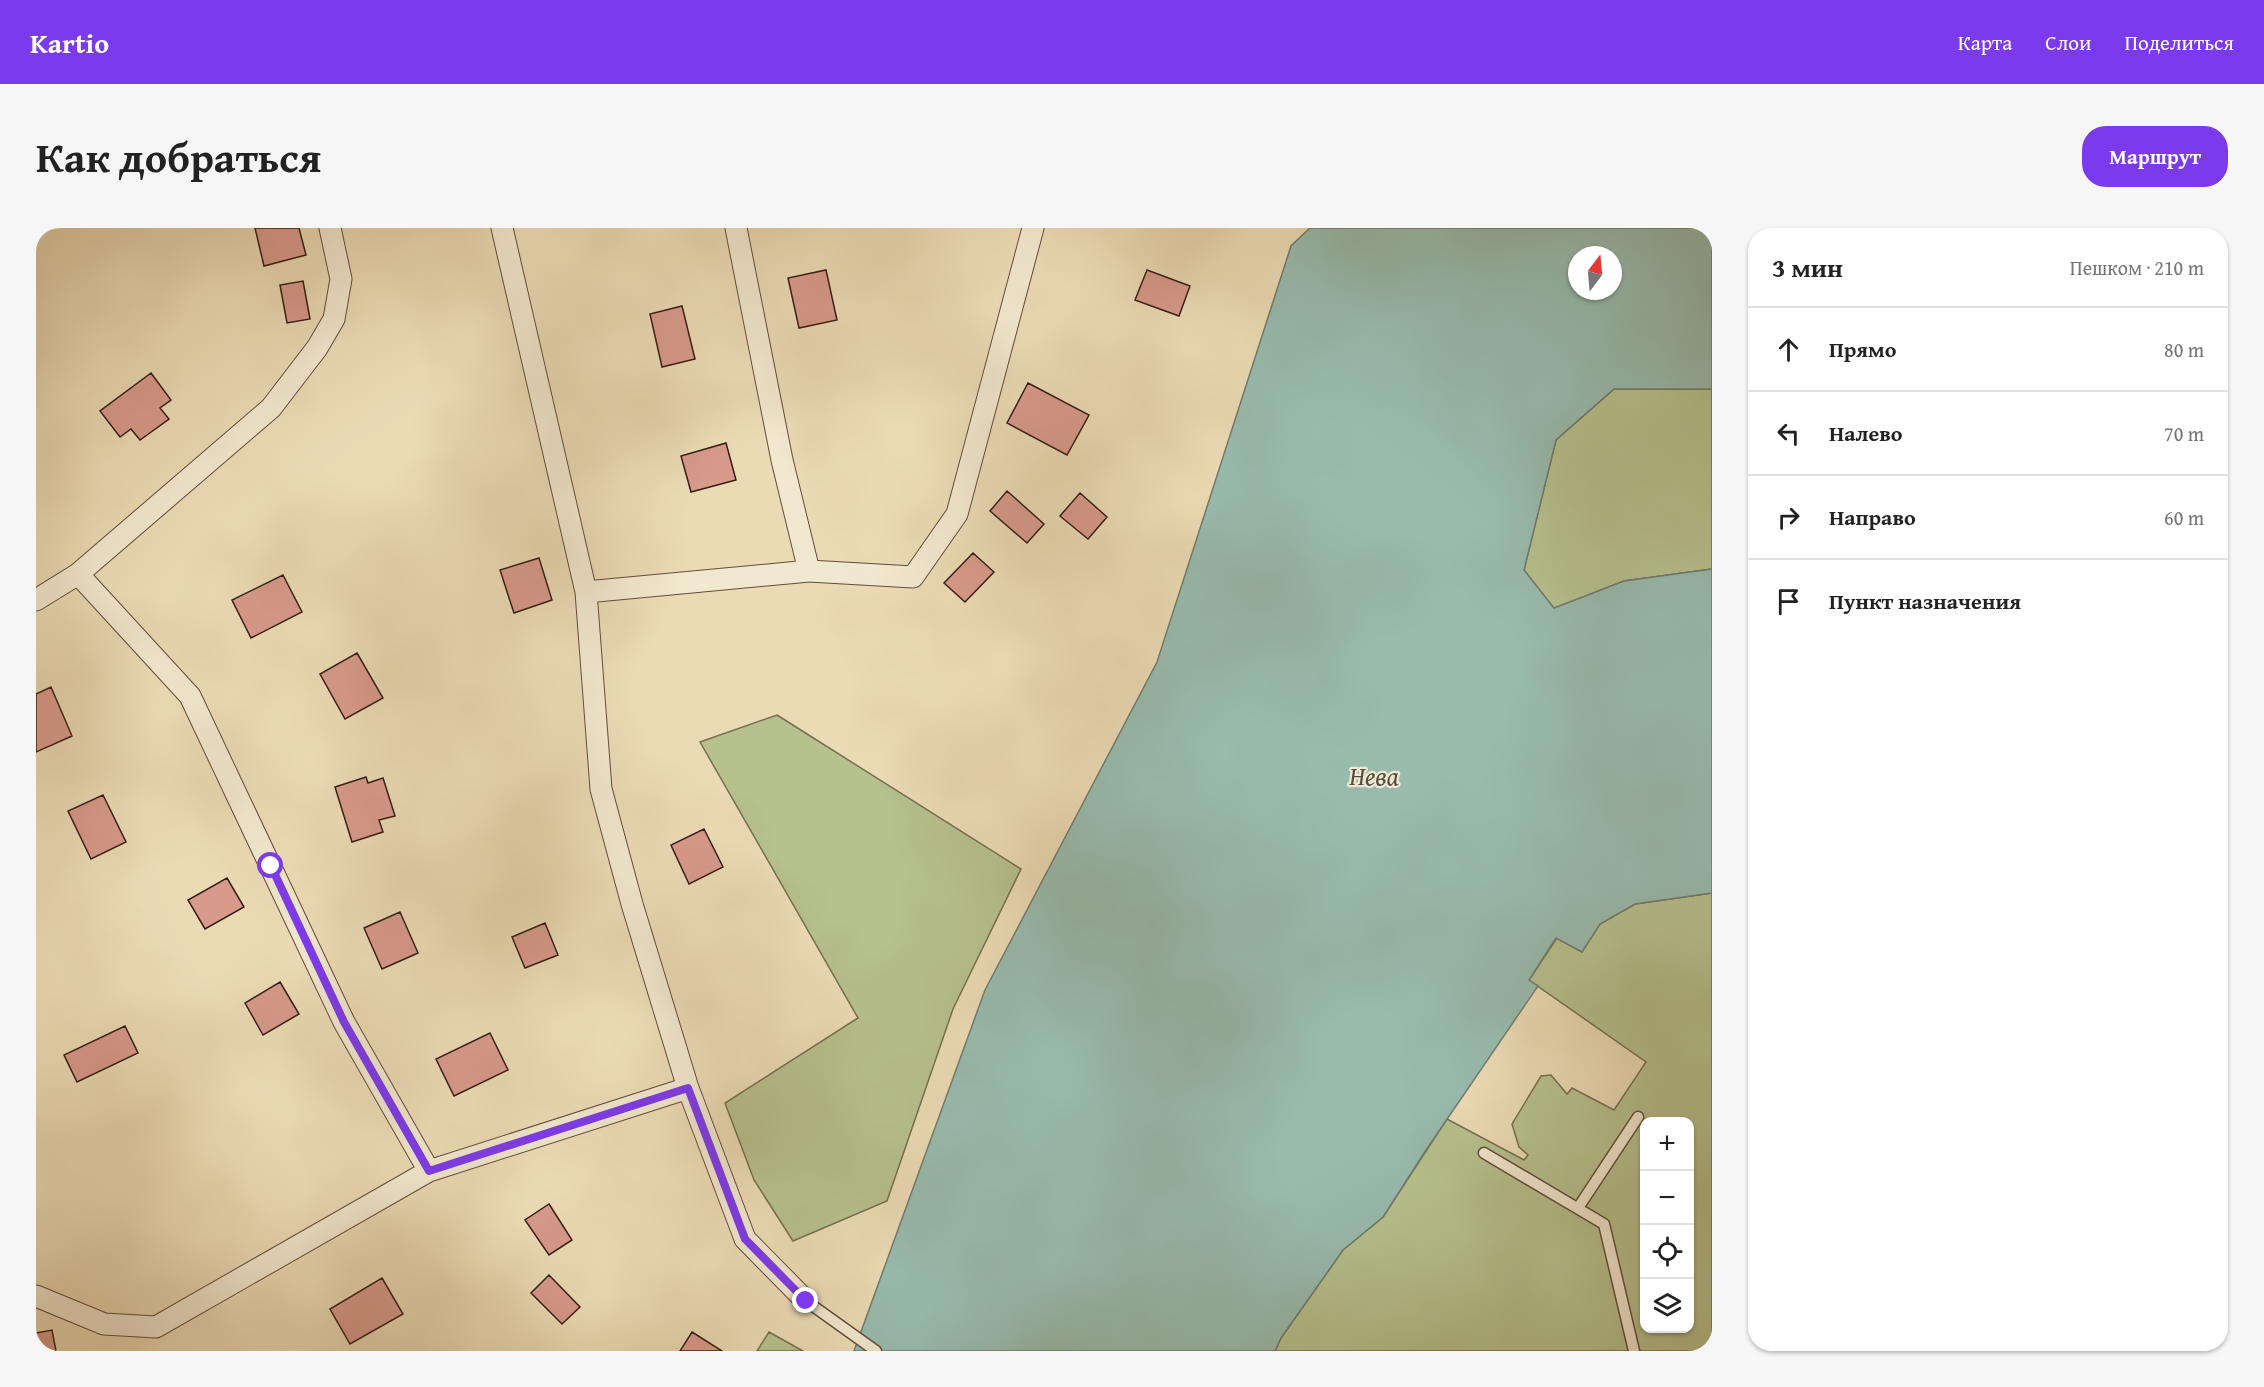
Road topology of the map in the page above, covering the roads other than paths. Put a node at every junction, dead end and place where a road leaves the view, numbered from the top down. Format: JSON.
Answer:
{"nodes":[{"id":1,"x":330,"y":228,"type":"edge"},
{"id":2,"x":502,"y":228,"type":"edge"},
{"id":3,"x":736,"y":228,"type":"edge"},
{"id":4,"x":1034,"y":228,"type":"edge"},
{"id":5,"x":809,"y":571,"type":"junction"},
{"id":6,"x":78,"y":574,"type":"junction"},
{"id":7,"x":586,"y":592,"type":"junction"},
{"id":8,"x":36,"y":600,"type":"edge"},
{"id":9,"x":688,"y":1088,"type":"junction"},
{"id":10,"x":1638,"y":1117,"type":"dead end"},
{"id":11,"x":1484,"y":1153,"type":"dead end"},
{"id":12,"x":429,"y":1171,"type":"junction"},
{"id":13,"x":1578,"y":1208,"type":"junction"},
{"id":14,"x":36,"y":1296,"type":"edge"},
{"id":15,"x":806,"y":1301,"type":"joint"},
{"id":16,"x":876,"y":1351,"type":"edge"},
{"id":17,"x":1634,"y":1351,"type":"edge"}],
"edges":[{"from":1,"to":6,"type":"street"},
{"from":2,"to":7,"type":"street"},
{"from":3,"to":5,"type":"street"},
{"from":4,"to":5,"type":"street"},
{"from":5,"to":7,"type":"street"},
{"from":6,"to":8,"type":"street"},
{"from":6,"to":12,"type":"street"},
{"from":7,"to":9,"type":"street"},
{"from":9,"to":12,"type":"street"},
{"from":9,"to":15,"type":"street"},
{"from":10,"to":13,"type":"lane"},
{"from":11,"to":13,"type":"lane"},
{"from":12,"to":14,"type":"street"},
{"from":13,"to":17,"type":"lane"},
{"from":15,"to":16,"type":"lane"}]}
